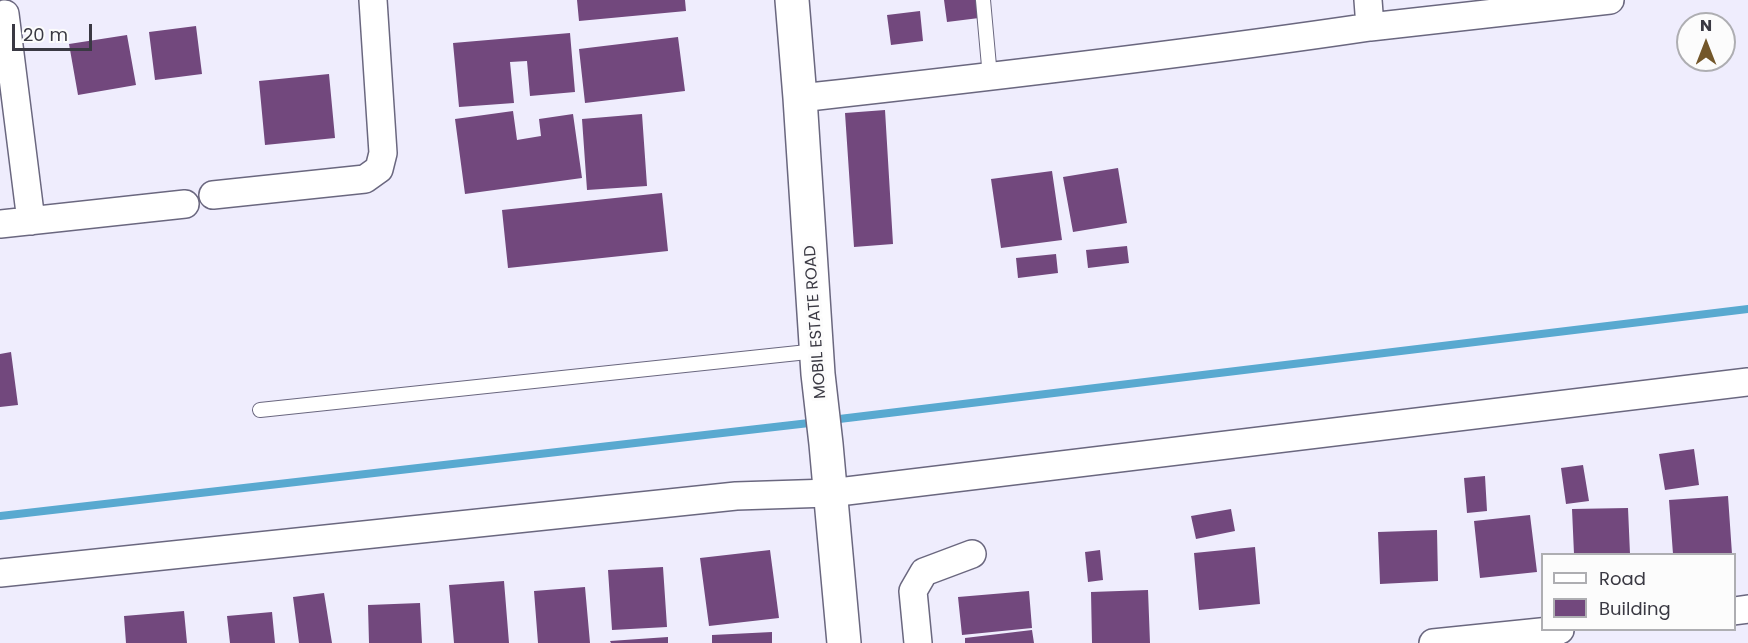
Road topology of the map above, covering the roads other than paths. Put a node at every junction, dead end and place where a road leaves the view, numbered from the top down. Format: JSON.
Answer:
{"nodes":[{"id":1,"x":373,"y":0,"type":"edge"},
{"id":2,"x":792,"y":0,"type":"edge"},
{"id":3,"x":983,"y":0,"type":"edge"},
{"id":4,"x":1368,"y":0,"type":"edge"},
{"id":5,"x":1610,"y":0,"type":"edge"},
{"id":6,"x":5,"y":14,"type":"dead end"},
{"id":7,"x":1370,"y":27,"type":"junction"},
{"id":8,"x":990,"y":77,"type":"junction"},
{"id":9,"x":800,"y":98,"type":"junction"},
{"id":10,"x":213,"y":195,"type":"dead end"},
{"id":11,"x":185,"y":204,"type":"dead end"},
{"id":12,"x":31,"y":221,"type":"junction"},
{"id":13,"x":0,"y":224,"type":"edge"},
{"id":14,"x":817,"y":363,"type":"junction"},
{"id":15,"x":1748,"y":382,"type":"edge"},
{"id":16,"x":260,"y":410,"type":"dead end"},
{"id":17,"x":830,"y":493,"type":"junction"},
{"id":18,"x":972,"y":554,"type":"dead end"},
{"id":19,"x":0,"y":573,"type":"edge"},
{"id":20,"x":1550,"y":631,"type":"edge"},
{"id":21,"x":844,"y":643,"type":"edge"},
{"id":22,"x":918,"y":643,"type":"edge"},
{"id":23,"x":1433,"y":643,"type":"edge"}],
"edges":[{"from":1,"to":10,"type":"street"},
{"from":2,"to":9,"type":"main road","name":"MOBIL ESTATE ROAD"},
{"from":3,"to":8,"type":"lane"},
{"from":4,"to":7,"type":"street"},
{"from":5,"to":7,"type":"street"},
{"from":6,"to":12,"type":"street"},
{"from":7,"to":8,"type":"street"},
{"from":8,"to":9,"type":"street"},
{"from":9,"to":14,"type":"main road","name":"MOBIL ESTATE ROAD"},
{"from":11,"to":12,"type":"street"},
{"from":12,"to":13,"type":"street"},
{"from":14,"to":16,"type":"lane"},
{"from":14,"to":17,"type":"main road","name":"MOBIL ESTATE ROAD"},
{"from":15,"to":17,"type":"street"},
{"from":17,"to":19,"type":"street"},
{"from":17,"to":21,"type":"main road","name":"MOBIL ESTATE ROAD"},
{"from":18,"to":22,"type":"street"},
{"from":20,"to":23,"type":"street"}]}
